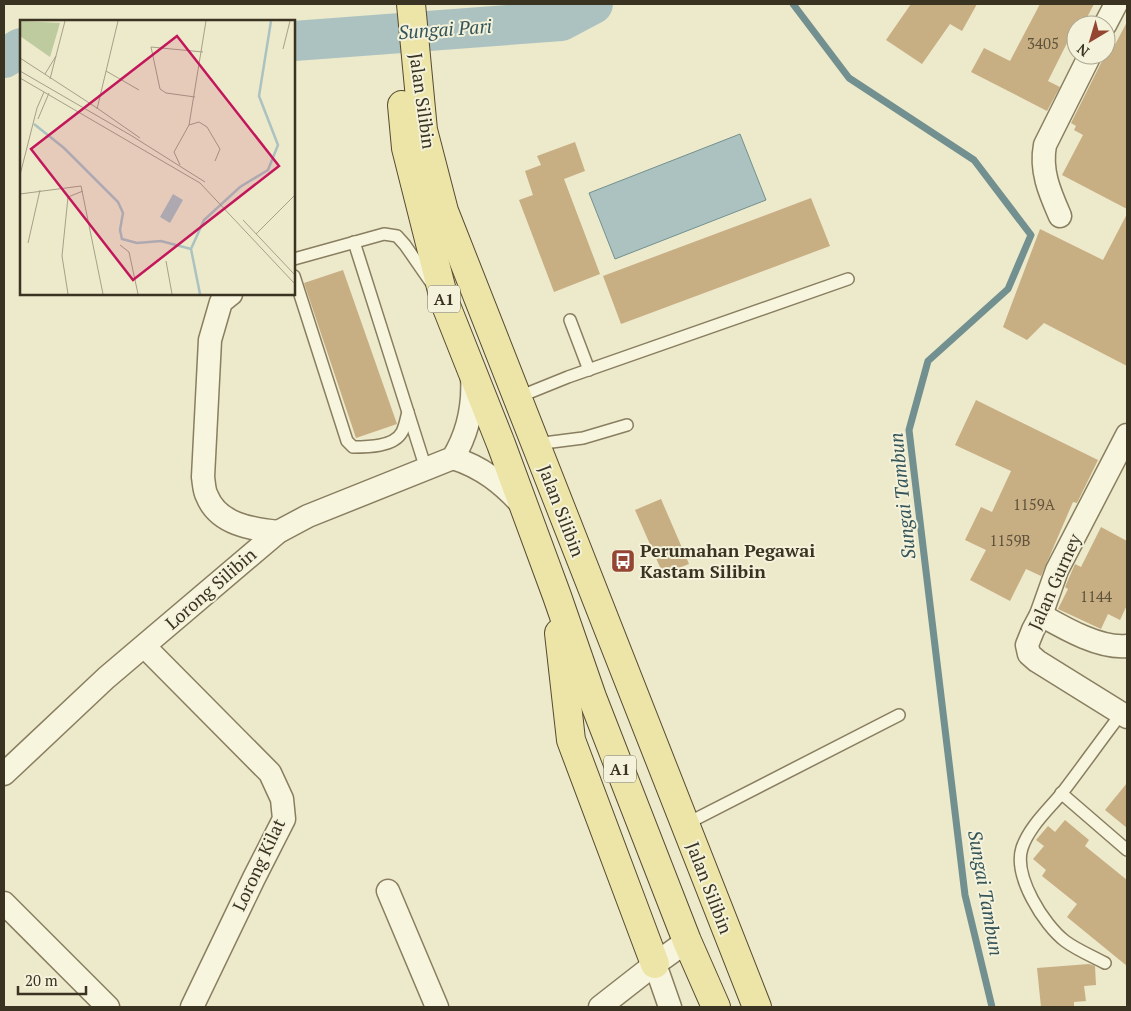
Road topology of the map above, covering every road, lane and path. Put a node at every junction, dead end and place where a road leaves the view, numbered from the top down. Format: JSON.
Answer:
{"nodes":[{"id":1,"x":392,"y":4,"type":"edge"},
{"id":2,"x":411,"y":4,"type":"edge"},
{"id":3,"x":1085,"y":65,"type":"edge"},
{"id":4,"x":414,"y":139,"type":"junction"},
{"id":5,"x":1060,"y":216,"type":"dead end"},
{"id":6,"x":354,"y":242,"type":"junction"},
{"id":7,"x":295,"y":259,"type":"edge"},
{"id":8,"x":295,"y":279,"type":"edge"},
{"id":9,"x":848,"y":279,"type":"dead end"},
{"id":10,"x":230,"y":295,"type":"edge"},
{"id":11,"x":445,"y":303,"type":"junction"},
{"id":12,"x":570,"y":320,"type":"dead end"},
{"id":13,"x":471,"y":369,"type":"junction"},
{"id":14,"x":589,"y":370,"type":"junction"},
{"id":15,"x":516,"y":398,"type":"junction"},
{"id":16,"x":408,"y":412,"type":"junction"},
{"id":17,"x":627,"y":425,"type":"dead end"},
{"id":18,"x":1127,"y":435,"type":"edge"},
{"id":19,"x":534,"y":444,"type":"junction"},
{"id":20,"x":453,"y":458,"type":"junction"},
{"id":21,"x":426,"y":469,"type":"junction"},
{"id":22,"x":524,"y":507,"type":"junction"},
{"id":23,"x":278,"y":532,"type":"junction"},
{"id":24,"x":557,"y":596,"type":"junction"},
{"id":25,"x":1041,"y":615,"type":"junction"},
{"id":26,"x":1127,"y":646,"type":"edge"},
{"id":27,"x":145,"y":647,"type":"junction"},
{"id":28,"x":899,"y":714,"type":"dead end"},
{"id":29,"x":1124,"y":716,"type":"edge"},
{"id":30,"x":4,"y":774,"type":"edge"},
{"id":31,"x":1061,"y":793,"type":"junction"},
{"id":32,"x":688,"y":834,"type":"junction"},
{"id":33,"x":1127,"y":850,"type":"edge"},
{"id":34,"x":388,"y":891,"type":"dead end"},
{"id":35,"x":4,"y":903,"type":"edge"},
{"id":36,"x":687,"y":941,"type":"junction"},
{"id":37,"x":1105,"y":963,"type":"dead end"},
{"id":38,"x":655,"y":964,"type":"junction"},
{"id":39,"x":108,"y":1007,"type":"edge"},
{"id":40,"x":192,"y":1007,"type":"edge"},
{"id":41,"x":437,"y":1007,"type":"edge"},
{"id":42,"x":600,"y":1007,"type":"edge"},
{"id":43,"x":670,"y":1007,"type":"edge"},
{"id":44,"x":716,"y":1007,"type":"edge"},
{"id":45,"x":757,"y":1007,"type":"edge"}],
"edges":[{"from":1,"to":4,"type":"main road","name":"Jalan Silibin","number":"A1"},
{"from":2,"to":4,"type":"main road","name":"Jalan Silibin","number":"A1"},
{"from":3,"to":5,"type":"street"},
{"from":4,"to":11,"type":"main road","name":"Jalan Silibin","number":"A1"},
{"from":4,"to":15,"type":"main road","name":"Jalan Silibin","number":"A1"},
{"from":6,"to":7,"type":"lane"},
{"from":6,"to":11,"type":"lane"},
{"from":6,"to":16,"type":"lane"},
{"from":8,"to":16,"type":"lane"},
{"from":9,"to":14,"type":"lane"},
{"from":10,"to":23,"type":"street"},
{"from":11,"to":13,"type":"main road","name":"Jalan Silibin","number":"A1"},
{"from":12,"to":14,"type":"lane"},
{"from":13,"to":20,"type":"street"},
{"from":13,"to":22,"type":"main road","name":"Jalan Silibin","number":"A1"},
{"from":14,"to":15,"type":"lane"},
{"from":15,"to":19,"type":"main road","name":"Jalan Silibin","number":"A1"},
{"from":16,"to":21,"type":"lane"},
{"from":17,"to":19,"type":"lane"},
{"from":18,"to":25,"type":"street","name":"Jalan Gurney"},
{"from":19,"to":22,"type":"main road"},
{"from":19,"to":32,"type":"main road","name":"Jalan Silibin","number":"A1"},
{"from":20,"to":21,"type":"street","name":"Lorong Silibin"},
{"from":20,"to":22,"type":"street"},
{"from":21,"to":23,"type":"street","name":"Lorong Silibin"},
{"from":22,"to":24,"type":"main road","name":"Jalan Silibin","number":"A1"},
{"from":23,"to":27,"type":"street","name":"Lorong Silibin"},
{"from":24,"to":36,"type":"main road","name":"Jalan Silibin","number":"A1"},
{"from":24,"to":38,"type":"main road"},
{"from":25,"to":26,"type":"street"},
{"from":25,"to":29,"type":"street","name":"Jalan Gurney"},
{"from":27,"to":30,"type":"street","name":"Lorong Silibin"},
{"from":27,"to":40,"type":"street","name":"Lorong Kilat"},
{"from":28,"to":32,"type":"lane"},
{"from":29,"to":31,"type":"lane"},
{"from":31,"to":33,"type":"lane"},
{"from":31,"to":37,"type":"lane"},
{"from":32,"to":36,"type":"main road"},
{"from":32,"to":45,"type":"main road","name":"Jalan Silibin","number":"A1"},
{"from":34,"to":41,"type":"street"},
{"from":35,"to":39,"type":"street"},
{"from":36,"to":38,"type":"street"},
{"from":36,"to":44,"type":"main road","name":"Jalan Silibin","number":"A1"},
{"from":38,"to":42,"type":"street"},
{"from":38,"to":43,"type":"street"}]}
